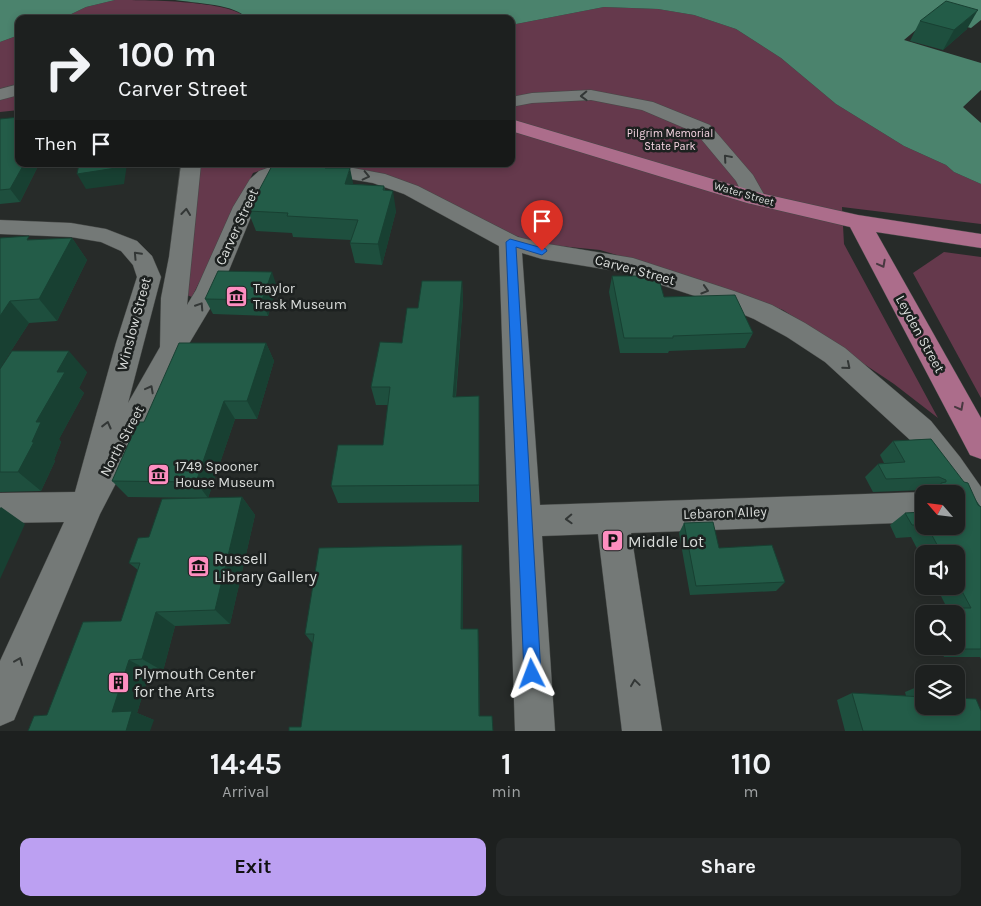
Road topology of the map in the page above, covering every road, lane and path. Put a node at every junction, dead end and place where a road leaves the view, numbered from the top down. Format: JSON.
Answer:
{"nodes":[{"id":1,"x":15,"y":90,"type":"edge"},
{"id":2,"x":0,"y":95,"type":"edge"},
{"id":3,"x":515,"y":101,"type":"edge"},
{"id":4,"x":515,"y":126,"type":"edge"},
{"id":5,"x":191,"y":167,"type":"edge"},
{"id":6,"x":296,"y":167,"type":"edge"},
{"id":7,"x":316,"y":167,"type":"edge"},
{"id":8,"x":754,"y":198,"type":"junction"},
{"id":9,"x":858,"y":222,"type":"junction"},
{"id":10,"x":0,"y":227,"type":"edge"},
{"id":11,"x":981,"y":241,"type":"edge"},
{"id":12,"x":510,"y":242,"type":"junction"},
{"id":13,"x":173,"y":347,"type":"junction"},
{"id":14,"x":981,"y":446,"type":"edge"},
{"id":15,"x":86,"y":507,"type":"junction"},
{"id":16,"x":915,"y":507,"type":"edge"},
{"id":17,"x":0,"y":508,"type":"edge"},
{"id":18,"x":971,"y":509,"type":"edge"},
{"id":19,"x":612,"y":518,"type":"junction"},
{"id":20,"x":526,"y":521,"type":"junction"},
{"id":21,"x":0,"y":706,"type":"edge"},
{"id":22,"x":535,"y":731,"type":"edge"},
{"id":23,"x":642,"y":731,"type":"edge"}],
"edges":[{"from":1,"to":2,"type":"street"},
{"from":8,"to":3,"type":"street","one_way":true},
{"from":4,"to":8,"type":"main road","name":"Water Street"},
{"from":13,"to":5,"type":"street","name":"North Street","one_way":true},
{"from":13,"to":6,"type":"street","name":"Carver Street","one_way":true},
{"from":7,"to":12,"type":"street","name":"Carver Street","one_way":true},
{"from":8,"to":9,"type":"main road","name":"Water Street"},
{"from":9,"to":11,"type":"main road","name":"Water Street"},
{"from":9,"to":14,"type":"main road","name":"Leyden Street","one_way":true},
{"from":15,"to":10,"type":"street","name":"Winslow Street","one_way":true},
{"from":12,"to":18,"type":"street","name":"Carver Street","one_way":true},
{"from":12,"to":20,"type":"street"},
{"from":15,"to":13,"type":"street","name":"North Street","one_way":true},
{"from":15,"to":17,"type":"street"},
{"from":21,"to":15,"type":"street","name":"North Street","one_way":true},
{"from":16,"to":19,"type":"street","name":"Lebaron Alley"},
{"from":19,"to":20,"type":"street","name":"Lebaron Alley","one_way":true},
{"from":23,"to":19,"type":"street","one_way":true},
{"from":20,"to":22,"type":"street"}]}
